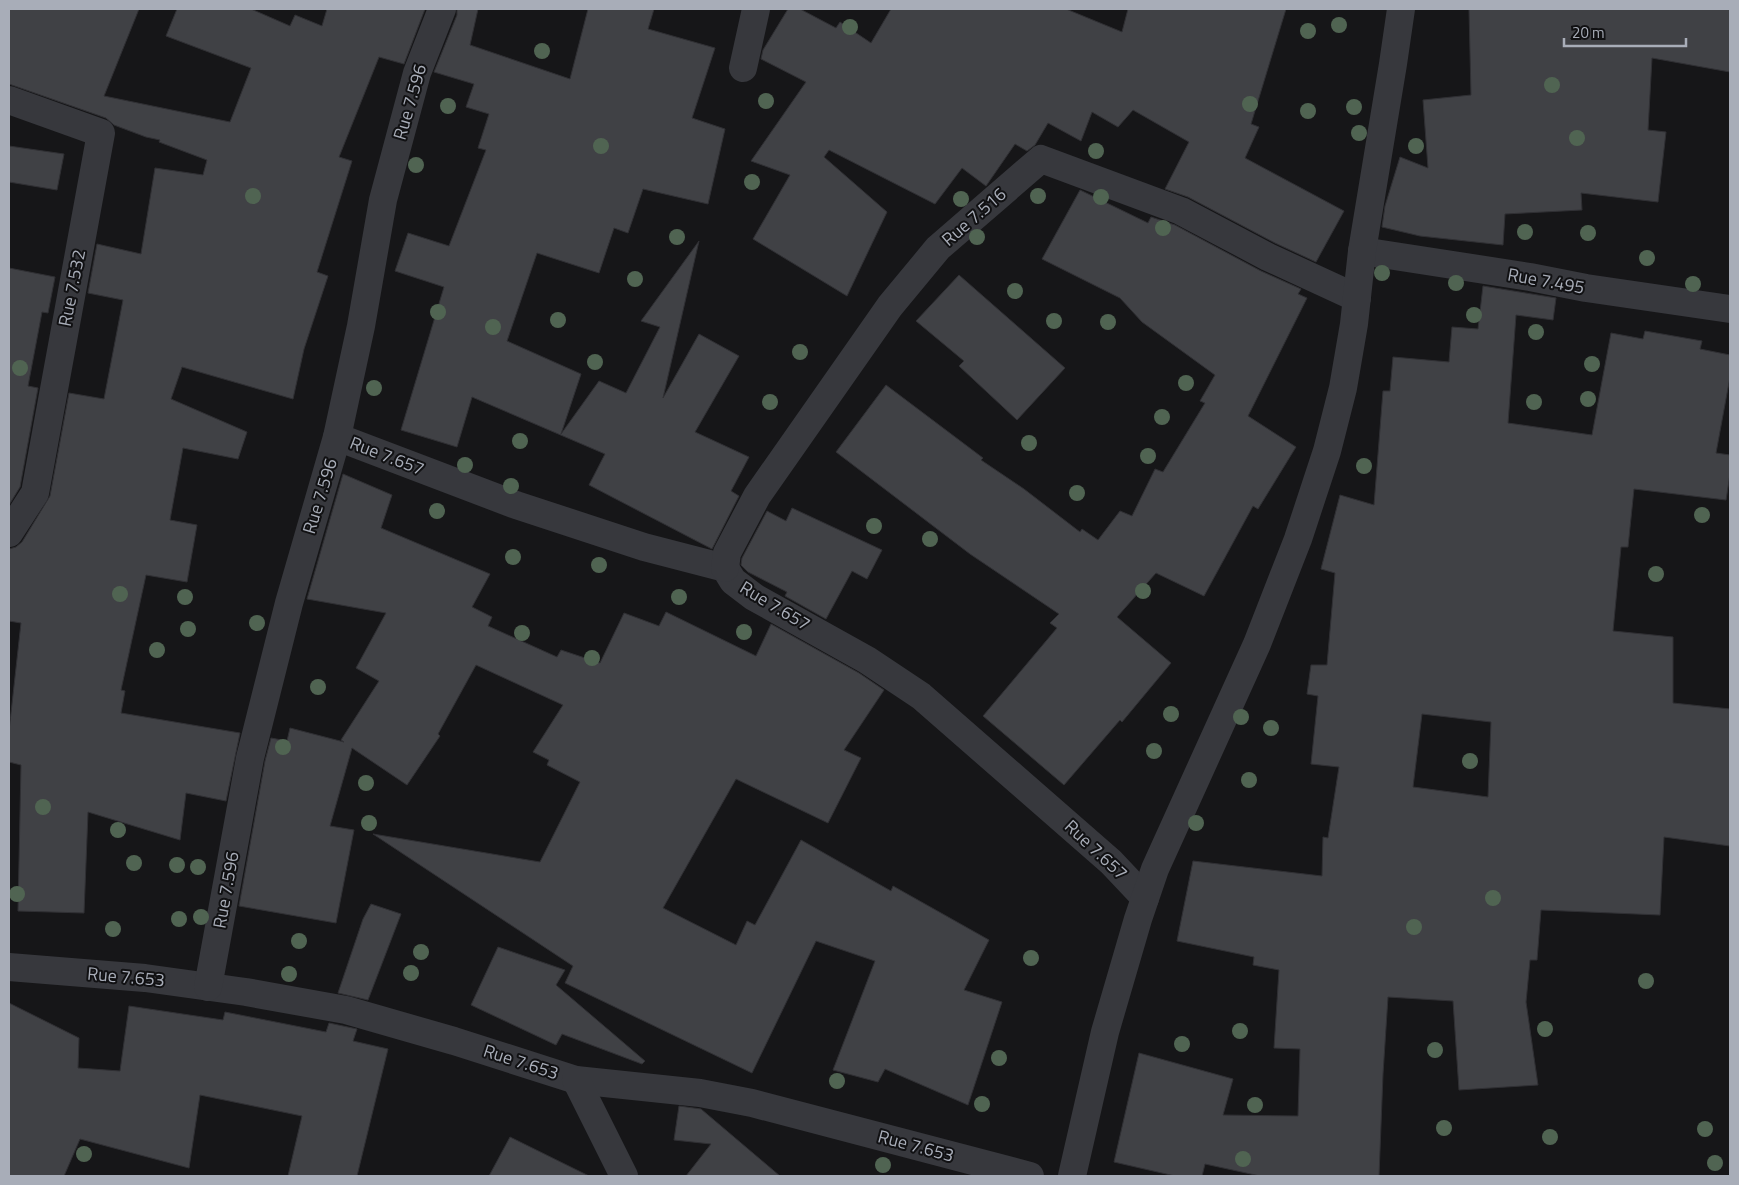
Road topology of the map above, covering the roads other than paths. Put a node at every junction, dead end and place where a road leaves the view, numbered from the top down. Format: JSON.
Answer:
{"nodes":[{"id":1,"x":442,"y":9,"type":"edge"},
{"id":2,"x":756,"y":9,"type":"edge"},
{"id":3,"x":1401,"y":9,"type":"edge"},
{"id":4,"x":743,"y":68,"type":"dead end"},
{"id":5,"x":9,"y":100,"type":"edge"},
{"id":6,"x":1362,"y":251,"type":"junction"},
{"id":7,"x":1357,"y":298,"type":"junction"},
{"id":8,"x":1730,"y":309,"type":"edge"},
{"id":9,"x":337,"y":437,"type":"junction"},
{"id":10,"x":9,"y":533,"type":"edge"},
{"id":11,"x":725,"y":568,"type":"junction"},
{"id":12,"x":1145,"y":898,"type":"junction"},
{"id":13,"x":9,"y":967,"type":"edge"},
{"id":14,"x":208,"y":987,"type":"junction"},
{"id":15,"x":576,"y":1080,"type":"junction"},
{"id":16,"x":624,"y":1176,"type":"edge"},
{"id":17,"x":1030,"y":1176,"type":"edge"},
{"id":18,"x":1072,"y":1176,"type":"edge"}],
"edges":[{"from":1,"to":9,"type":"street","name":"Rue 7.596"},
{"from":2,"to":4,"type":"street"},
{"from":3,"to":6,"type":"street"},
{"from":5,"to":10,"type":"street","name":"Rue 7.532"},
{"from":6,"to":7,"type":"street"},
{"from":6,"to":8,"type":"street","name":"Rue 7.495"},
{"from":7,"to":11,"type":"street","name":"Rue 7.516"},
{"from":7,"to":12,"type":"street"},
{"from":9,"to":11,"type":"street","name":"Rue 7.657"},
{"from":9,"to":14,"type":"street","name":"Rue 7.596"},
{"from":11,"to":12,"type":"street","name":"Rue 7.657"},
{"from":12,"to":18,"type":"street"},
{"from":13,"to":14,"type":"street","name":"Rue 7.653"},
{"from":14,"to":15,"type":"street","name":"Rue 7.653"},
{"from":15,"to":16,"type":"street"},
{"from":15,"to":17,"type":"street","name":"Rue 7.653"}]}
